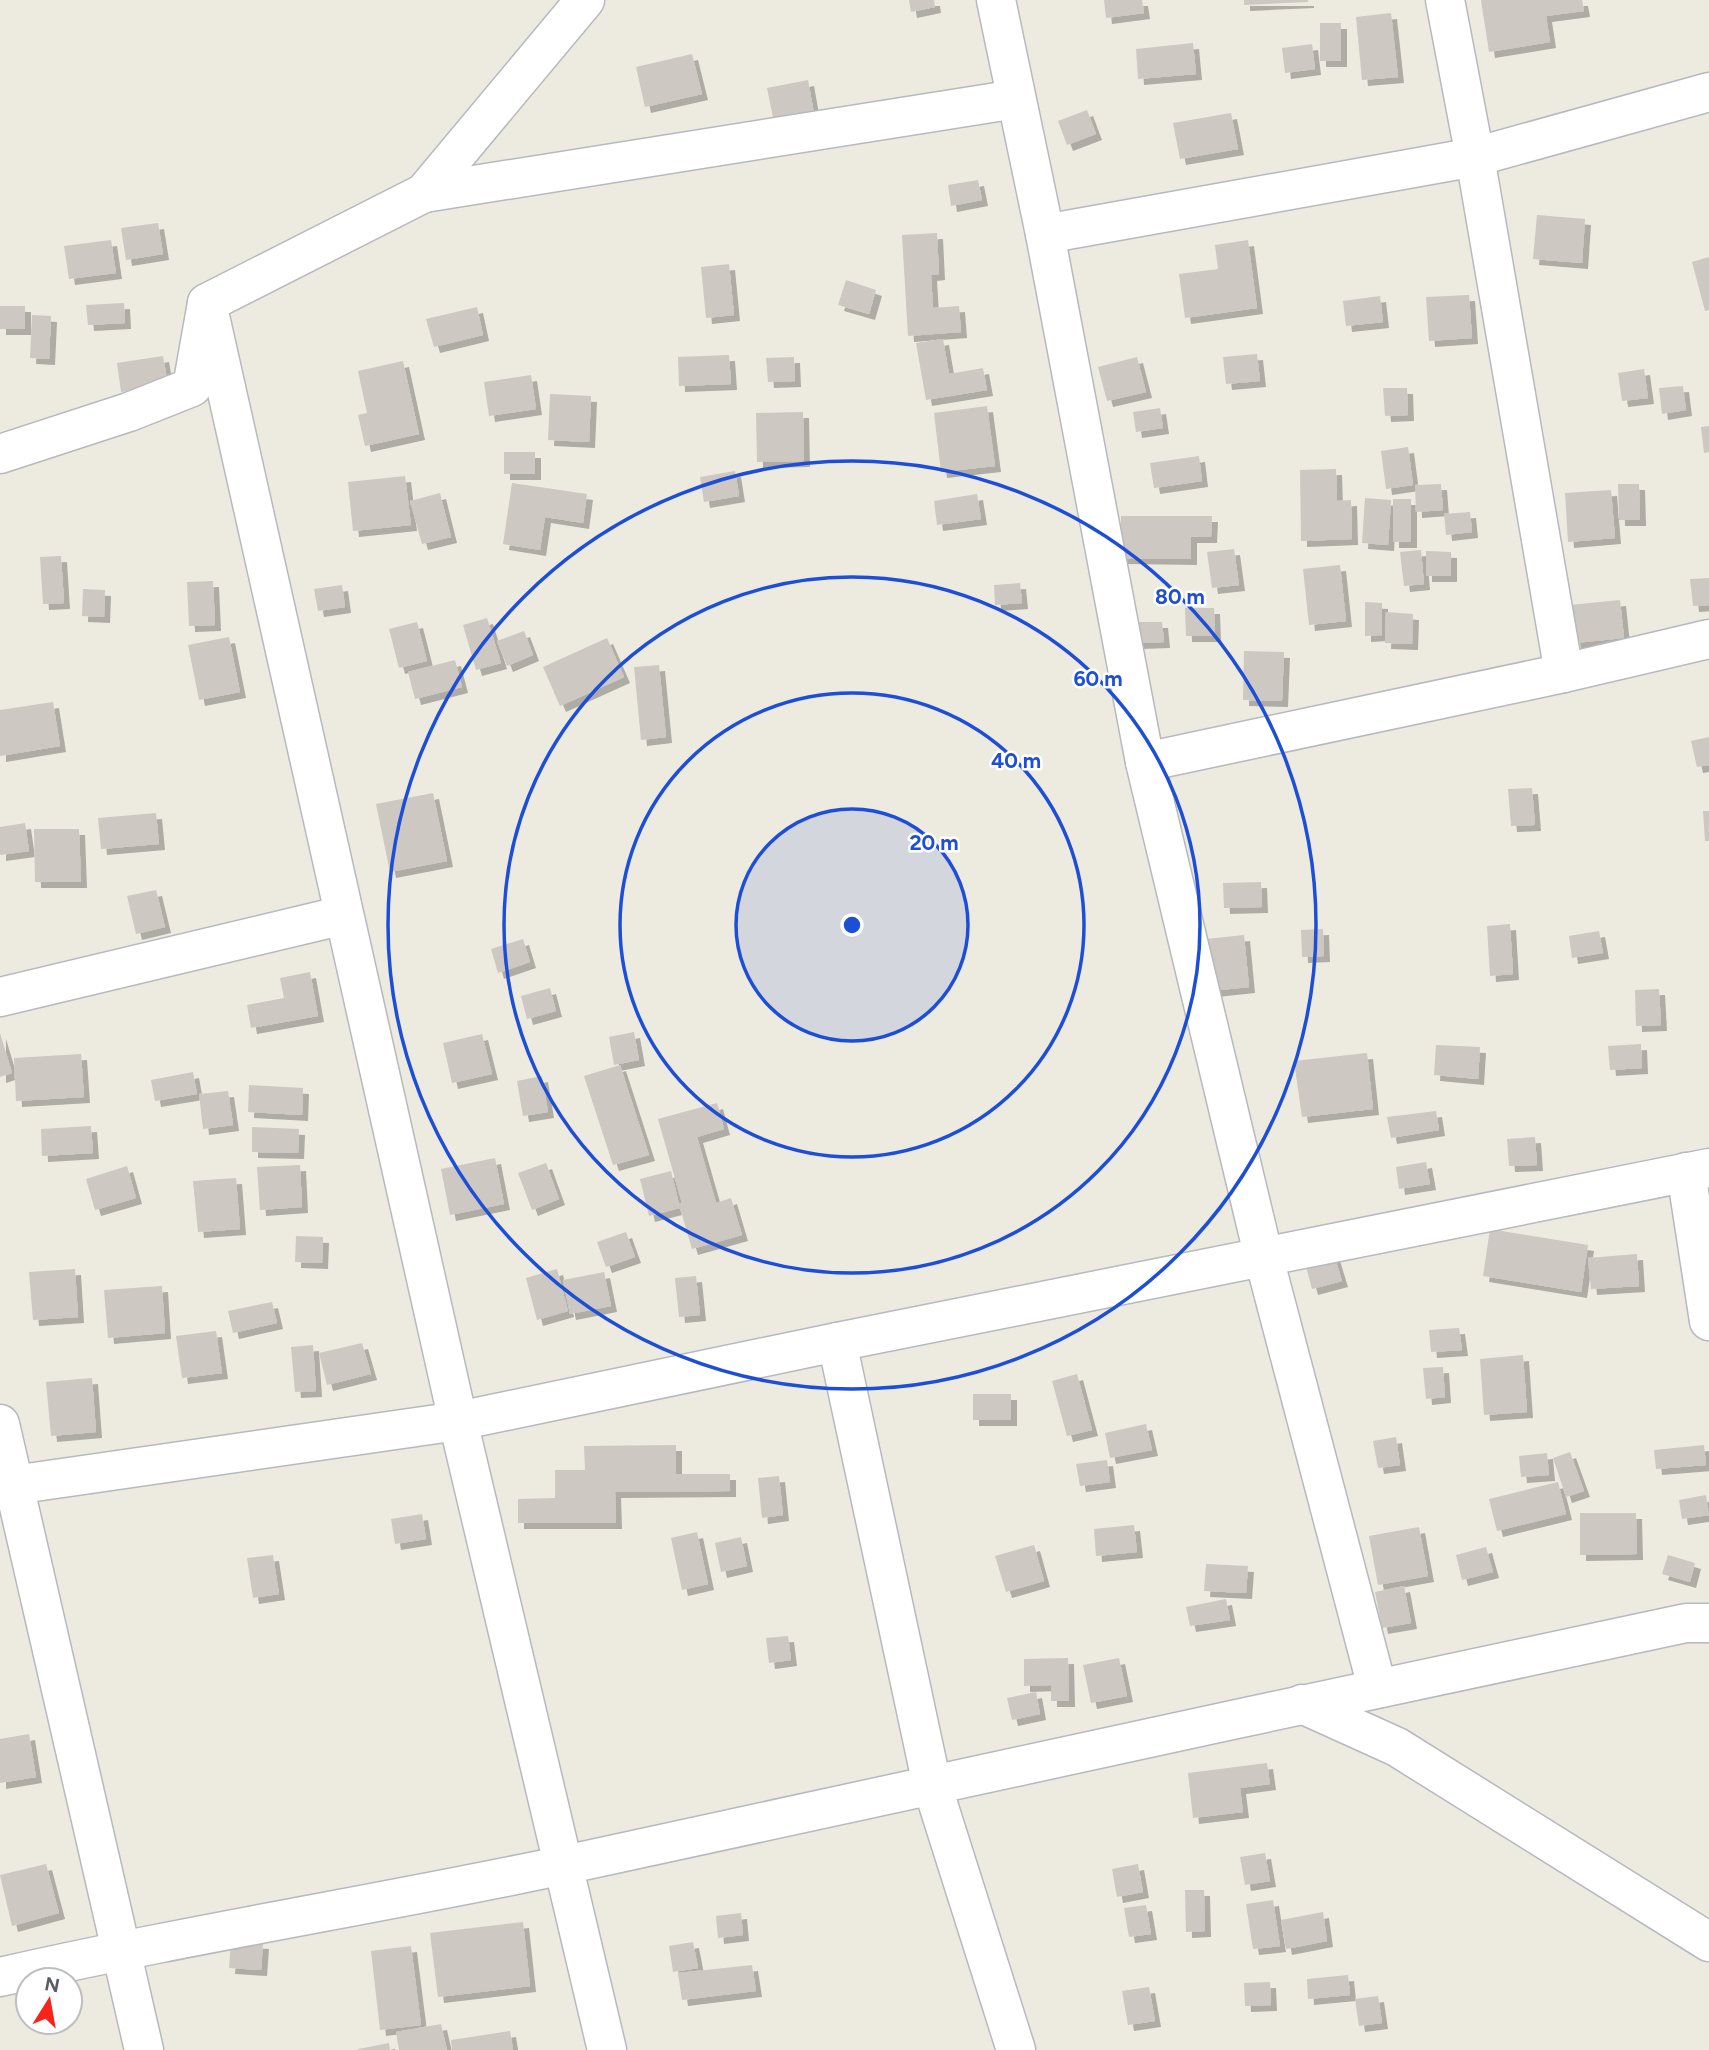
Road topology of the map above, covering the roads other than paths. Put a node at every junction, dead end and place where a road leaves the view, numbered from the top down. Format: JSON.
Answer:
{"nodes":[{"id":1,"x":585,"y":0,"type":"edge"},
{"id":2,"x":996,"y":0,"type":"edge"},
{"id":3,"x":1446,"y":0,"type":"edge"},
{"id":4,"x":1709,"y":92,"type":"edge"},
{"id":5,"x":1016,"y":99,"type":"junction"},
{"id":6,"x":1475,"y":156,"type":"junction"},
{"id":7,"x":424,"y":193,"type":"junction"},
{"id":8,"x":1045,"y":234,"type":"junction"},
{"id":9,"x":207,"y":303,"type":"junction"},
{"id":10,"x":0,"y":454,"type":"edge"},
{"id":11,"x":1709,"y":639,"type":"edge"},
{"id":12,"x":1563,"y":673,"type":"junction"},
{"id":13,"x":1145,"y":762,"type":"junction"},
{"id":14,"x":345,"y":915,"type":"junction"},
{"id":15,"x":0,"y":997,"type":"edge"},
{"id":16,"x":1698,"y":1170,"type":"edge"},
{"id":17,"x":1265,"y":1258,"type":"junction"},
{"id":18,"x":1709,"y":1321,"type":"edge"},
{"id":19,"x":837,"y":1342,"type":"junction"},
{"id":20,"x":458,"y":1421,"type":"junction"},
{"id":21,"x":0,"y":1424,"type":"edge"},
{"id":22,"x":6,"y":1485,"type":"edge"},
{"id":23,"x":1709,"y":1623,"type":"edge"},
{"id":24,"x":1377,"y":1688,"type":"junction"},
{"id":25,"x":1302,"y":1704,"type":"junction"},
{"id":26,"x":932,"y":1784,"type":"junction"},
{"id":27,"x":563,"y":1865,"type":"junction"},
{"id":28,"x":1709,"y":1942,"type":"edge"},
{"id":29,"x":121,"y":1950,"type":"junction"},
{"id":30,"x":0,"y":1977,"type":"edge"},
{"id":31,"x":144,"y":2050,"type":"edge"},
{"id":32,"x":607,"y":2050,"type":"edge"},
{"id":33,"x":1016,"y":2050,"type":"edge"}],
"edges":[{"from":1,"to":7,"type":"street"},
{"from":2,"to":5,"type":"street"},
{"from":3,"to":6,"type":"street"},
{"from":4,"to":6,"type":"street"},
{"from":5,"to":7,"type":"street"},
{"from":5,"to":8,"type":"street"},
{"from":6,"to":8,"type":"street"},
{"from":6,"to":12,"type":"street"},
{"from":7,"to":9,"type":"street"},
{"from":8,"to":13,"type":"street"},
{"from":9,"to":10,"type":"street"},
{"from":9,"to":14,"type":"street"},
{"from":11,"to":12,"type":"street"},
{"from":12,"to":13,"type":"street"},
{"from":13,"to":17,"type":"street"},
{"from":14,"to":15,"type":"street"},
{"from":14,"to":20,"type":"street"},
{"from":16,"to":17,"type":"street"},
{"from":16,"to":18,"type":"street"},
{"from":17,"to":19,"type":"street"},
{"from":17,"to":24,"type":"street"},
{"from":19,"to":20,"type":"street"},
{"from":19,"to":26,"type":"street"},
{"from":20,"to":22,"type":"street"},
{"from":20,"to":27,"type":"street"},
{"from":21,"to":22,"type":"street"},
{"from":22,"to":29,"type":"street"},
{"from":23,"to":24,"type":"street"},
{"from":24,"to":25,"type":"street"},
{"from":25,"to":26,"type":"street"},
{"from":25,"to":28,"type":"street"},
{"from":26,"to":27,"type":"street"},
{"from":26,"to":33,"type":"street"},
{"from":27,"to":29,"type":"street"},
{"from":27,"to":32,"type":"street"},
{"from":29,"to":30,"type":"street"},
{"from":29,"to":31,"type":"street"}]}
